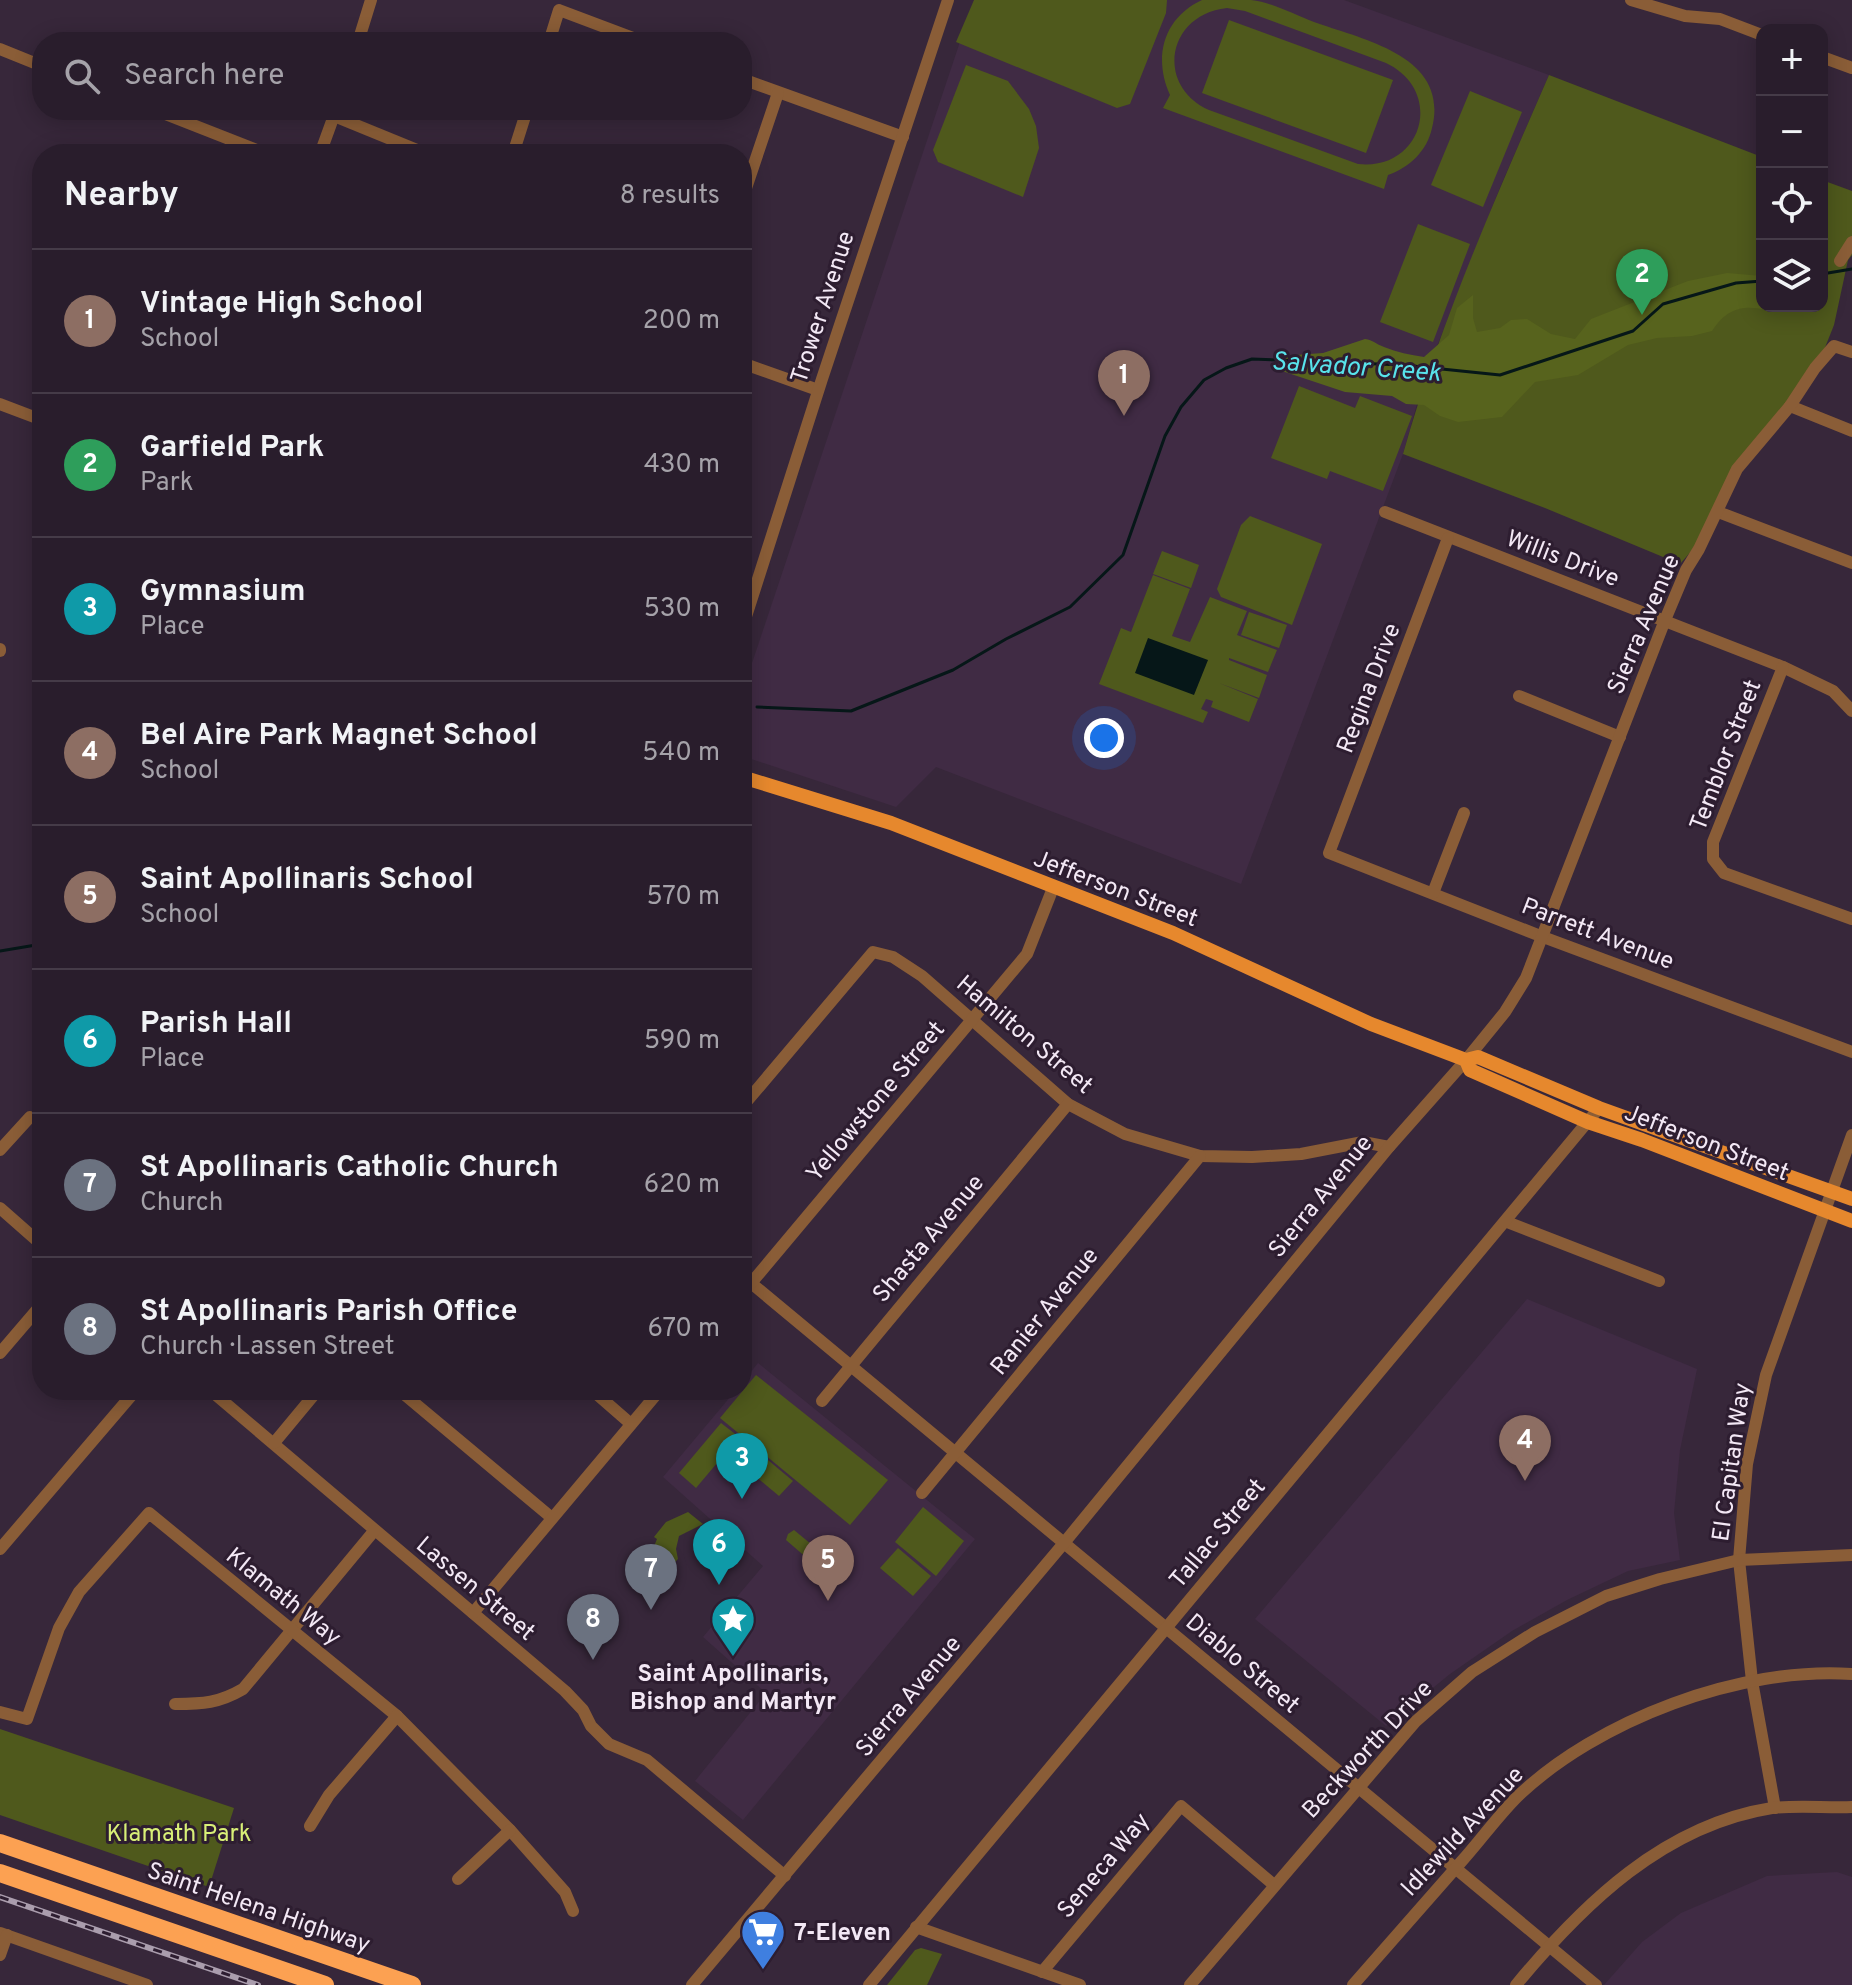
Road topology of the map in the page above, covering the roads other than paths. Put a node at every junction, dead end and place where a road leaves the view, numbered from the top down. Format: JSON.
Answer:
{"nodes":[{"id":1,"x":371,"y":0,"type":"edge"},
{"id":2,"x":948,"y":0,"type":"edge"},
{"id":3,"x":1631,"y":0,"type":"edge"},
{"id":4,"x":361,"y":32,"type":"edge"},
{"id":5,"x":552,"y":32,"type":"edge"},
{"id":6,"x":617,"y":32,"type":"edge"},
{"id":7,"x":1756,"y":33,"type":"edge"},
{"id":8,"x":0,"y":49,"type":"edge"},
{"id":9,"x":1828,"y":59,"type":"edge"},
{"id":10,"x":32,"y":62,"type":"edge"},
{"id":11,"x":1852,"y":68,"type":"edge"},
{"id":12,"x":752,"y":83,"type":"edge"},
{"id":13,"x":778,"y":93,"type":"junction"},
{"id":14,"x":180,"y":120,"type":"edge"},
{"id":15,"x":332,"y":120,"type":"edge"},
{"id":16,"x":351,"y":120,"type":"edge"},
{"id":17,"x":524,"y":120,"type":"edge"},
{"id":18,"x":903,"y":137,"type":"junction"},
{"id":19,"x":242,"y":144,"type":"edge"},
{"id":20,"x":324,"y":144,"type":"edge"},
{"id":21,"x":405,"y":144,"type":"edge"},
{"id":22,"x":516,"y":144,"type":"edge"},
{"id":23,"x":752,"y":170,"type":"edge"},
{"id":24,"x":1852,"y":242,"type":"edge"},
{"id":25,"x":1840,"y":261,"type":"dead end"},
{"id":26,"x":1852,"y":352,"type":"edge"},
{"id":27,"x":752,"y":367,"type":"edge"},
{"id":28,"x":818,"y":390,"type":"junction"},
{"id":29,"x":0,"y":404,"type":"edge"},
{"id":30,"x":1790,"y":406,"type":"junction"},
{"id":31,"x":32,"y":416,"type":"edge"},
{"id":32,"x":1852,"y":431,"type":"edge"},
{"id":33,"x":1385,"y":512,"type":"dead end"},
{"id":34,"x":1718,"y":512,"type":"junction"},
{"id":35,"x":1448,"y":538,"type":"junction"},
{"id":36,"x":1852,"y":563,"type":"edge"},
{"id":37,"x":752,"y":598,"type":"edge"},
{"id":38,"x":1665,"y":620,"type":"junction"},
{"id":39,"x":1783,"y":667,"type":"junction"},
{"id":40,"x":1519,"y":696,"type":"dead end"},
{"id":41,"x":1852,"y":711,"type":"edge"},
{"id":42,"x":1620,"y":737,"type":"junction"},
{"id":43,"x":752,"y":780,"type":"edge"},
{"id":44,"x":1464,"y":813,"type":"dead end"},
{"id":45,"x":1329,"y":853,"type":"joint"},
{"id":46,"x":1053,"y":888,"type":"junction"},
{"id":47,"x":1433,"y":893,"type":"junction"},
{"id":48,"x":1852,"y":919,"type":"edge"},
{"id":49,"x":1543,"y":937,"type":"junction"},
{"id":50,"x":971,"y":1019,"type":"junction"},
{"id":51,"x":1852,"y":1052,"type":"edge"},
{"id":52,"x":1466,"y":1060,"type":"junction"},
{"id":53,"x":752,"y":1095,"type":"edge"},
{"id":54,"x":1068,"y":1104,"type":"junction"},
{"id":55,"x":1599,"y":1108,"type":"junction"},
{"id":56,"x":30,"y":1117,"type":"dead end"},
{"id":57,"x":1588,"y":1122,"type":"junction"},
{"id":58,"x":1852,"y":1135,"type":"edge"},
{"id":59,"x":1389,"y":1147,"type":"junction"},
{"id":60,"x":0,"y":1150,"type":"edge"},
{"id":61,"x":1200,"y":1156,"type":"junction"},
{"id":62,"x":1831,"y":1191,"type":"junction"},
{"id":63,"x":1852,"y":1199,"type":"edge"},
{"id":64,"x":0,"y":1208,"type":"edge"},
{"id":65,"x":1824,"y":1210,"type":"junction"},
{"id":66,"x":1852,"y":1221,"type":"edge"},
{"id":67,"x":1507,"y":1222,"type":"junction"},
{"id":68,"x":32,"y":1236,"type":"edge"},
{"id":69,"x":1659,"y":1281,"type":"dead end"},
{"id":70,"x":752,"y":1282,"type":"edge"},
{"id":71,"x":752,"y":1284,"type":"edge"},
{"id":72,"x":32,"y":1316,"type":"edge"},
{"id":73,"x":0,"y":1353,"type":"edge"},
{"id":74,"x":851,"y":1366,"type":"junction"},
{"id":75,"x":127,"y":1400,"type":"edge"},
{"id":76,"x":222,"y":1400,"type":"edge"},
{"id":77,"x":310,"y":1400,"type":"edge"},
{"id":78,"x":411,"y":1400,"type":"edge"},
{"id":79,"x":603,"y":1400,"type":"edge"},
{"id":80,"x":651,"y":1400,"type":"edge"},
{"id":81,"x":822,"y":1401,"type":"dead end"},
{"id":82,"x":631,"y":1424,"type":"junction"},
{"id":83,"x":274,"y":1443,"type":"junction"},
{"id":84,"x":956,"y":1453,"type":"junction"},
{"id":85,"x":922,"y":1493,"type":"dead end"},
{"id":86,"x":552,"y":1518,"type":"junction"},
{"id":87,"x":374,"y":1531,"type":"junction"},
{"id":88,"x":1064,"y":1543,"type":"junction"},
{"id":89,"x":0,"y":1549,"type":"edge"},
{"id":90,"x":1852,"y":1555,"type":"edge"},
{"id":91,"x":1739,"y":1560,"type":"junction"},
{"id":92,"x":473,"y":1613,"type":"junction"},
{"id":93,"x":1166,"y":1628,"type":"junction"},
{"id":94,"x":291,"y":1631,"type":"junction"},
{"id":95,"x":1852,"y":1674,"type":"edge"},
{"id":96,"x":1752,"y":1681,"type":"junction"},
{"id":97,"x":175,"y":1704,"type":"dead end"},
{"id":98,"x":0,"y":1712,"type":"edge"},
{"id":99,"x":397,"y":1716,"type":"junction"},
{"id":100,"x":1358,"y":1788,"type":"junction"},
{"id":101,"x":1852,"y":1807,"type":"edge"},
{"id":102,"x":1775,"y":1808,"type":"junction"},
{"id":103,"x":310,"y":1826,"type":"dead end"},
{"id":104,"x":510,"y":1830,"type":"junction"},
{"id":105,"x":0,"y":1843,"type":"edge"},
{"id":106,"x":1455,"y":1869,"type":"junction"},
{"id":107,"x":0,"y":1873,"type":"edge"},
{"id":108,"x":785,"y":1876,"type":"junction"},
{"id":109,"x":458,"y":1879,"type":"dead end"},
{"id":110,"x":1274,"y":1885,"type":"junction"},
{"id":111,"x":573,"y":1911,"type":"dead end"},
{"id":112,"x":916,"y":1927,"type":"junction"},
{"id":113,"x":4,"y":1934,"type":"edge"},
{"id":114,"x":1548,"y":1946,"type":"junction"},
{"id":115,"x":0,"y":1955,"type":"edge"},
{"id":116,"x":1042,"y":1972,"type":"junction"},
{"id":117,"x":697,"y":1984,"type":"edge"},
{"id":118,"x":147,"y":1985,"type":"edge"},
{"id":119,"x":325,"y":1985,"type":"edge"},
{"id":120,"x":412,"y":1985,"type":"edge"},
{"id":121,"x":869,"y":1985,"type":"edge"},
{"id":122,"x":1080,"y":1985,"type":"edge"},
{"id":123,"x":1190,"y":1985,"type":"edge"},
{"id":124,"x":1353,"y":1985,"type":"edge"},
{"id":125,"x":1516,"y":1985,"type":"edge"},
{"id":126,"x":1596,"y":1985,"type":"edge"}],
"edges":[{"from":1,"to":4,"type":"street"},
{"from":2,"to":18,"type":"street","name":"Trower Avenue"},
{"from":3,"to":7,"type":"street"},
{"from":5,"to":6,"type":"street"},
{"from":8,"to":10,"type":"street"},
{"from":9,"to":11,"type":"street"},
{"from":12,"to":13,"type":"street"},
{"from":13,"to":18,"type":"street"},
{"from":13,"to":23,"type":"street"},
{"from":14,"to":19,"type":"street"},
{"from":15,"to":20,"type":"street"},
{"from":16,"to":21,"type":"street"},
{"from":17,"to":22,"type":"street"},
{"from":18,"to":28,"type":"street","name":"Trower Avenue"},
{"from":24,"to":25,"type":"street"},
{"from":26,"to":30,"type":"street","name":"Sierra Avenue"},
{"from":27,"to":28,"type":"street"},
{"from":28,"to":37,"type":"street","name":"Trower Avenue"},
{"from":29,"to":31,"type":"street"},
{"from":30,"to":32,"type":"street"},
{"from":30,"to":34,"type":"street","name":"Sierra Avenue"},
{"from":33,"to":35,"type":"street","name":"Willis Drive"},
{"from":34,"to":36,"type":"street"},
{"from":34,"to":38,"type":"street","name":"Sierra Avenue"},
{"from":35,"to":38,"type":"street","name":"Willis Drive"},
{"from":35,"to":45,"type":"street","name":"Regina Drive"},
{"from":38,"to":39,"type":"street","name":"Willis Drive"},
{"from":38,"to":42,"type":"street","name":"Sierra Avenue"},
{"from":39,"to":41,"type":"street","name":"Willis Drive"},
{"from":39,"to":48,"type":"street","name":"Temblor Street"},
{"from":40,"to":42,"type":"street"},
{"from":42,"to":49,"type":"street","name":"Sierra Avenue"},
{"from":43,"to":46,"type":"main road","name":"Jefferson Street"},
{"from":44,"to":47,"type":"street"},
{"from":45,"to":47,"type":"street","name":"Parrett Avenue"},
{"from":46,"to":50,"type":"street","name":"Yellowstone Street"},
{"from":46,"to":52,"type":"main road","name":"Jefferson Street"},
{"from":47,"to":49,"type":"street","name":"Parrett Avenue"},
{"from":49,"to":51,"type":"street","name":"Parrett Avenue"},
{"from":49,"to":52,"type":"street","name":"Sierra Avenue"},
{"from":50,"to":53,"type":"street","name":"Hamilton Street"},
{"from":50,"to":54,"type":"street","name":"Hamilton Street"},
{"from":50,"to":70,"type":"street","name":"Yellowstone Street"},
{"from":52,"to":55,"type":"main road","name":"Jefferson Street"},
{"from":52,"to":57,"type":"main road","name":"Jefferson Street"},
{"from":52,"to":59,"type":"street","name":"Sierra Avenue"},
{"from":54,"to":61,"type":"street","name":"Hamilton Street"},
{"from":54,"to":74,"type":"street","name":"Shasta Avenue"},
{"from":55,"to":57,"type":"street","name":"Tallac Street"},
{"from":55,"to":62,"type":"main road","name":"Jefferson Street"},
{"from":56,"to":60,"type":"street"},
{"from":57,"to":65,"type":"main road","name":"Jefferson Street"},
{"from":57,"to":67,"type":"street","name":"Tallac Street"},
{"from":58,"to":62,"type":"street","name":"El Capitan Way"},
{"from":59,"to":61,"type":"street","name":"Hamilton Street"},
{"from":59,"to":88,"type":"street","name":"Sierra Avenue"},
{"from":61,"to":84,"type":"street","name":"Ranier Avenue"},
{"from":62,"to":63,"type":"main road","name":"Jefferson Street"},
{"from":62,"to":65,"type":"street","name":"El Capitan Way"},
{"from":64,"to":68,"type":"street"},
{"from":65,"to":66,"type":"main road","name":"Jefferson Street"},
{"from":65,"to":91,"type":"street","name":"El Capitan Way"},
{"from":67,"to":69,"type":"street"},
{"from":67,"to":93,"type":"street","name":"Tallac Street"},
{"from":71,"to":74,"type":"street","name":"Diablo Street"},
{"from":72,"to":73,"type":"street"},
{"from":74,"to":81,"type":"street","name":"Shasta Avenue"},
{"from":74,"to":84,"type":"street","name":"Diablo Street"},
{"from":75,"to":89,"type":"street"},
{"from":76,"to":83,"type":"street","name":"Lassen Street"},
{"from":77,"to":83,"type":"street"},
{"from":78,"to":86,"type":"street"},
{"from":79,"to":82,"type":"street"},
{"from":80,"to":82,"type":"street"},
{"from":82,"to":86,"type":"street"},
{"from":83,"to":87,"type":"street","name":"Lassen Street"},
{"from":84,"to":85,"type":"street","name":"Ranier Avenue"},
{"from":84,"to":88,"type":"street","name":"Diablo Street"},
{"from":86,"to":92,"type":"street"},
{"from":87,"to":92,"type":"street","name":"Lassen Street"},
{"from":87,"to":94,"type":"street"},
{"from":88,"to":93,"type":"street","name":"Diablo Street"},
{"from":88,"to":108,"type":"street","name":"Sierra Avenue"},
{"from":90,"to":91,"type":"street","name":"Beckworth Drive"},
{"from":91,"to":96,"type":"street","name":"El Capitan Way"},
{"from":91,"to":100,"type":"street","name":"Beckworth Drive"},
{"from":92,"to":108,"type":"street","name":"Lassen Street"},
{"from":93,"to":100,"type":"street","name":"Diablo Street"},
{"from":93,"to":112,"type":"street","name":"Tallac Street"},
{"from":94,"to":97,"type":"street"},
{"from":94,"to":98,"type":"street","name":"Klamath Way"},
{"from":94,"to":99,"type":"street","name":"Klamath Way"},
{"from":95,"to":96,"type":"street","name":"Idlewild Avenue"},
{"from":96,"to":102,"type":"street","name":"El Capitan Way"},
{"from":96,"to":106,"type":"street","name":"Idlewild Avenue"},
{"from":99,"to":103,"type":"street"},
{"from":99,"to":104,"type":"street","name":"Klamath Way"},
{"from":100,"to":106,"type":"street","name":"Diablo Street"},
{"from":100,"to":110,"type":"street","name":"Beckworth Drive"},
{"from":101,"to":102,"type":"street"},
{"from":102,"to":114,"type":"street"},
{"from":104,"to":109,"type":"street"},
{"from":104,"to":111,"type":"street","name":"Klamath Way"},
{"from":105,"to":120,"type":"highway","name":"Saint Helena Highway"},
{"from":106,"to":114,"type":"street","name":"Diablo Street"},
{"from":106,"to":124,"type":"street","name":"Idlewild Avenue"},
{"from":107,"to":119,"type":"highway"},
{"from":108,"to":117,"type":"street","name":"Sierra Avenue"},
{"from":110,"to":116,"type":"street","name":"Seneca Way"},
{"from":110,"to":123,"type":"street","name":"Beckworth Drive"},
{"from":112,"to":116,"type":"street"},
{"from":112,"to":121,"type":"street","name":"Tallac Street"},
{"from":113,"to":115,"type":"street"},
{"from":113,"to":118,"type":"street"},
{"from":114,"to":125,"type":"street"},
{"from":114,"to":126,"type":"street","name":"Diablo Street"},
{"from":116,"to":122,"type":"street"}]}
